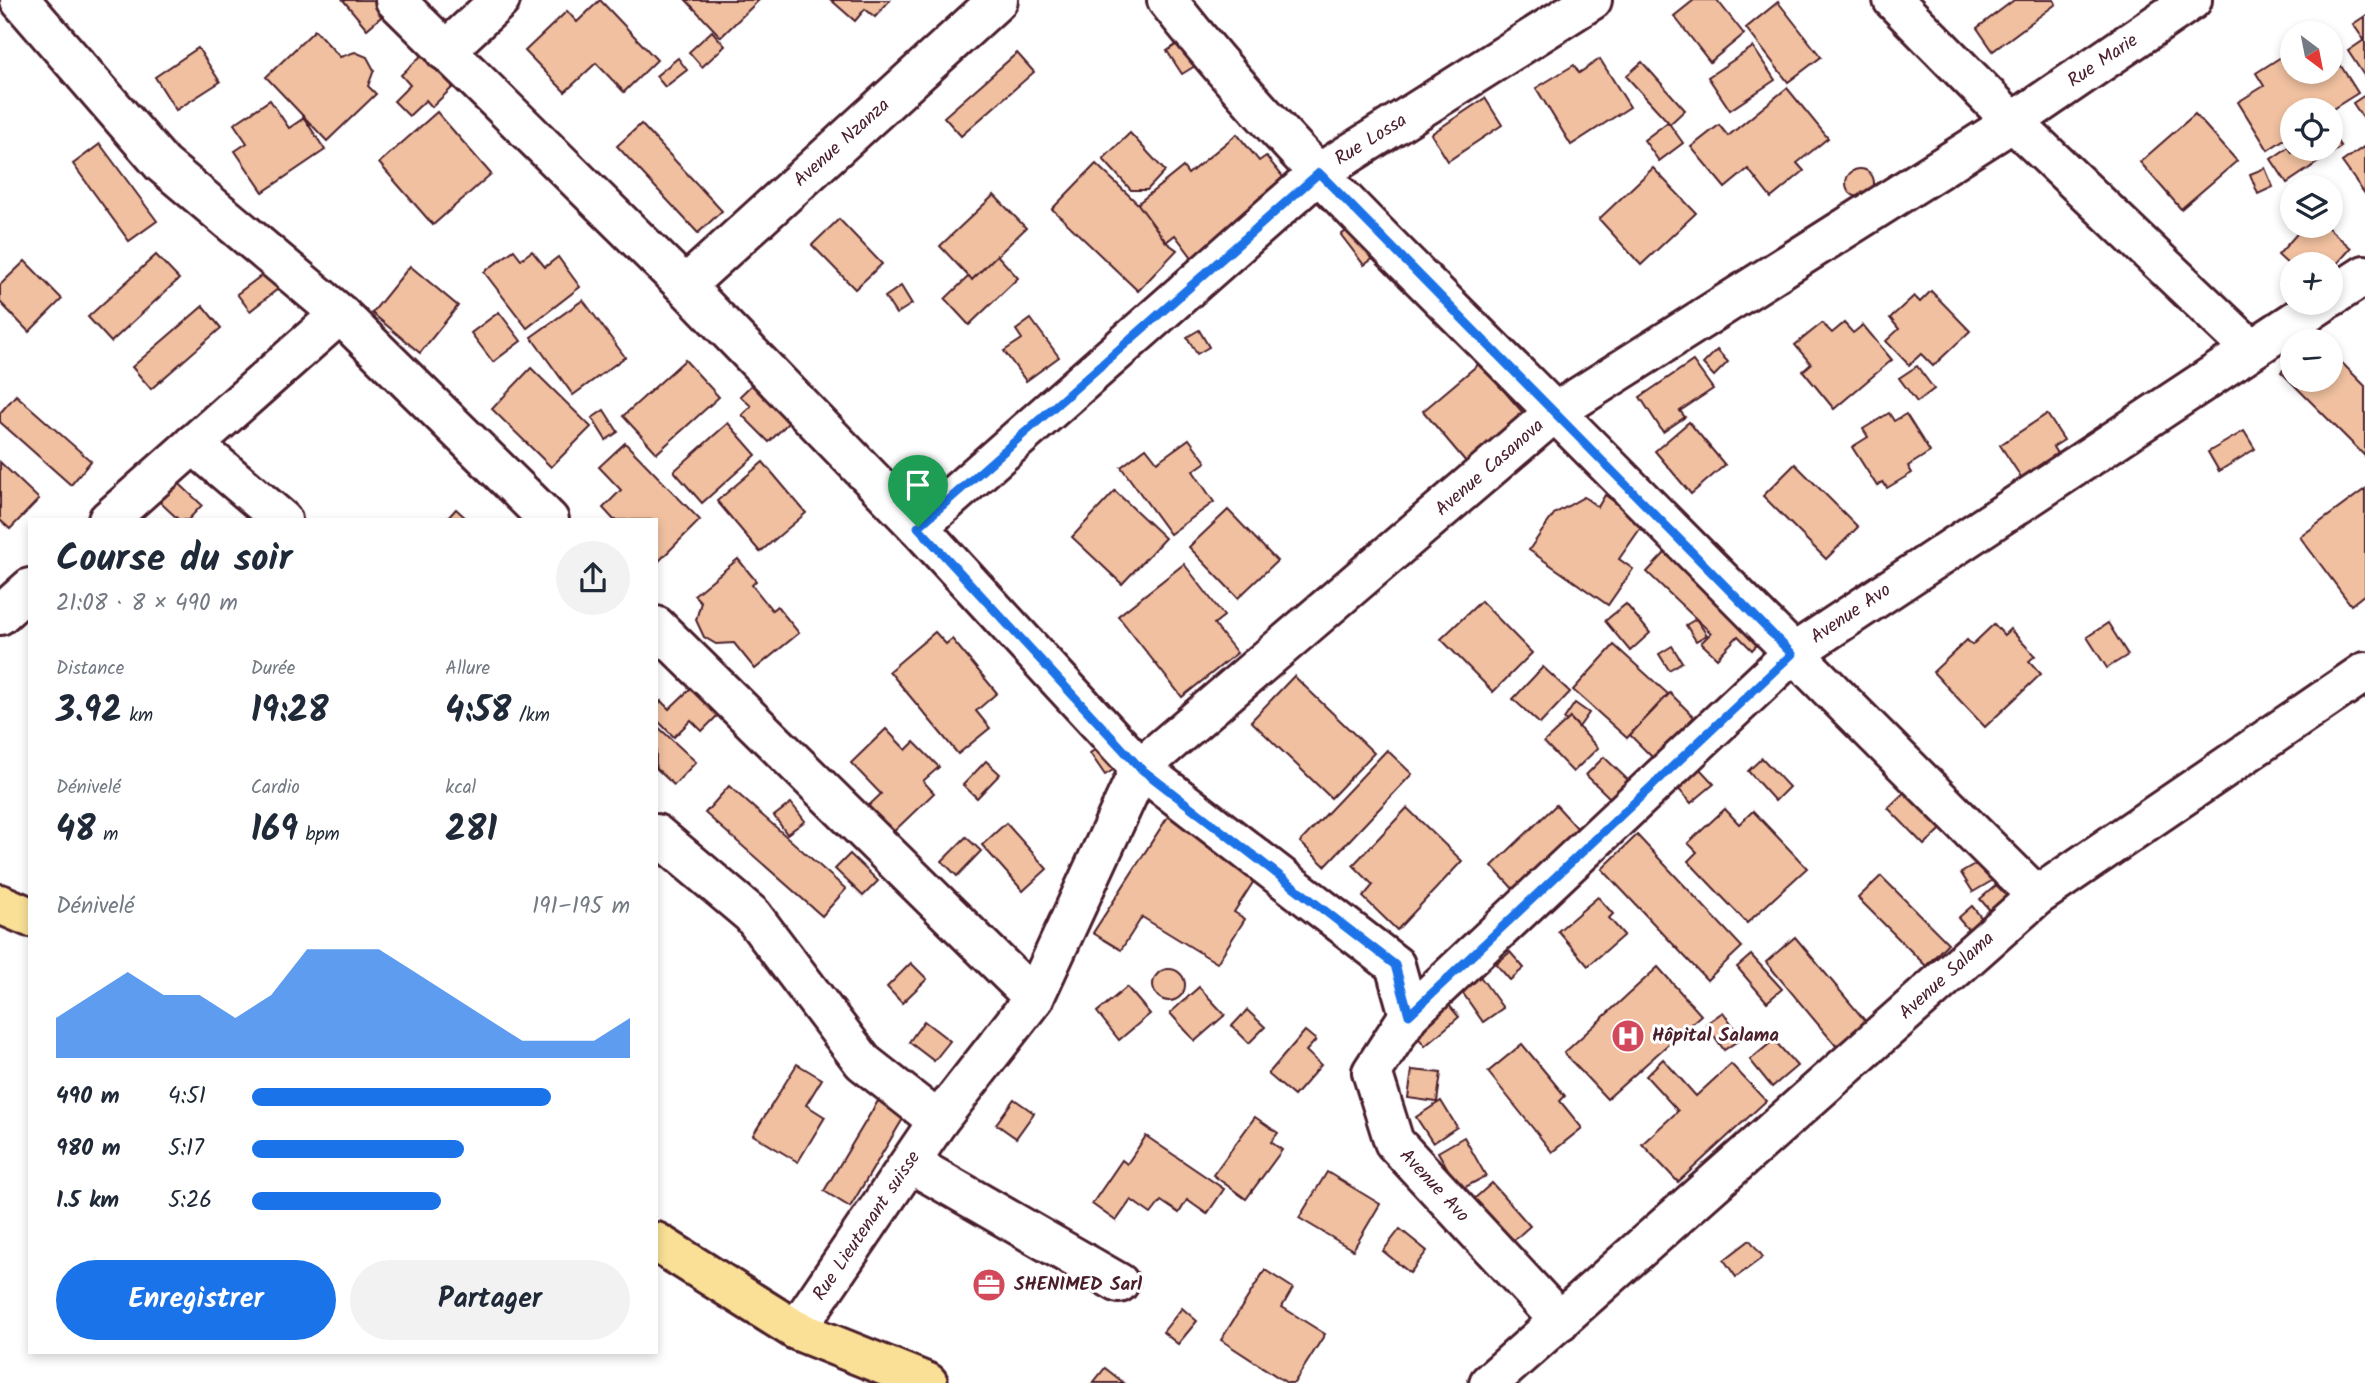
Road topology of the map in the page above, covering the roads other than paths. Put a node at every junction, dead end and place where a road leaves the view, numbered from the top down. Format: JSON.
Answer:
{"nodes":[{"id":1,"x":20,"y":0,"type":"edge"},
{"id":2,"x":395,"y":0,"type":"edge"},
{"id":3,"x":500,"y":0,"type":"edge"},
{"id":4,"x":998,"y":0,"type":"edge"},
{"id":5,"x":1167,"y":0,"type":"edge"},
{"id":6,"x":1592,"y":0,"type":"edge"},
{"id":7,"x":1893,"y":0,"type":"edge"},
{"id":8,"x":2192,"y":0,"type":"edge"},
{"id":9,"x":445,"y":51,"type":"junction"},
{"id":10,"x":2013,"y":122,"type":"junction"},
{"id":11,"x":1319,"y":173,"type":"junction"},
{"id":12,"x":2365,"y":275,"type":"edge"},
{"id":13,"x":685,"y":286,"type":"junction"},
{"id":14,"x":2343,"y":289,"type":"edge"},
{"id":15,"x":340,"y":314,"type":"junction"},
{"id":16,"x":2303,"y":315,"type":"edge"},
{"id":17,"x":2251,"y":349,"type":"junction"},
{"id":18,"x":1555,"y":412,"type":"junction"},
{"id":19,"x":193,"y":444,"type":"junction"},
{"id":20,"x":109,"y":518,"type":"edge"},
{"id":21,"x":280,"y":518,"type":"edge"},
{"id":22,"x":547,"y":518,"type":"edge"},
{"id":23,"x":918,"y":527,"type":"junction"},
{"id":24,"x":28,"y":590,"type":"edge"},
{"id":25,"x":0,"y":615,"type":"edge"},
{"id":26,"x":658,"y":627,"type":"edge"},
{"id":27,"x":1792,"y":654,"type":"junction"},
{"id":28,"x":2365,"y":672,"type":"edge"},
{"id":29,"x":1140,"y":768,"type":"junction"},
{"id":30,"x":658,"y":836,"type":"edge"},
{"id":31,"x":2036,"y":896,"type":"junction"},
{"id":32,"x":0,"y":904,"type":"edge"},
{"id":33,"x":28,"y":916,"type":"edge"},
{"id":34,"x":1034,"y":998,"type":"junction"},
{"id":35,"x":1409,"y":1015,"type":"junction"},
{"id":36,"x":938,"y":1121,"type":"junction"},
{"id":37,"x":910,"y":1163,"type":"junction"},
{"id":38,"x":658,"y":1243,"type":"edge"},
{"id":39,"x":1119,"y":1283,"type":"dead end"},
{"id":40,"x":1560,"y":1321,"type":"junction"},
{"id":41,"x":796,"y":1330,"type":"junction"},
{"id":42,"x":928,"y":1383,"type":"edge"},
{"id":43,"x":1489,"y":1383,"type":"edge"}],
"edges":[{"from":1,"to":15,"type":"street"},
{"from":2,"to":9,"type":"street"},
{"from":3,"to":9,"type":"street"},
{"from":4,"to":13,"type":"street","name":"Avenue Nzanza"},
{"from":5,"to":11,"type":"street"},
{"from":6,"to":11,"type":"street","name":"Rue Lossa"},
{"from":7,"to":10,"type":"street"},
{"from":8,"to":10,"type":"street","name":"Rue Marie"},
{"from":9,"to":13,"type":"street"},
{"from":10,"to":17,"type":"street"},
{"from":10,"to":18,"type":"street","name":"Avenue Casanova"},
{"from":11,"to":18,"type":"street"},
{"from":11,"to":23,"type":"street","name":"Rue Lossa"},
{"from":12,"to":14,"type":"street"},
{"from":13,"to":23,"type":"street"},
{"from":15,"to":19,"type":"street"},
{"from":15,"to":22,"type":"street"},
{"from":16,"to":17,"type":"street","name":"Avenue Avo"},
{"from":17,"to":27,"type":"street","name":"Avenue Avo"},
{"from":18,"to":27,"type":"street"},
{"from":18,"to":29,"type":"street","name":"Avenue Casanova"},
{"from":19,"to":20,"type":"street"},
{"from":19,"to":21,"type":"street"},
{"from":23,"to":29,"type":"street"},
{"from":24,"to":25,"type":"street"},
{"from":26,"to":34,"type":"street"},
{"from":27,"to":31,"type":"street"},
{"from":27,"to":35,"type":"street","name":"Avenue Avo"},
{"from":28,"to":31,"type":"street","name":"Avenue Salama"},
{"from":29,"to":34,"type":"street","name":"Rue Lieutenant suisse"},
{"from":29,"to":35,"type":"street"},
{"from":30,"to":36,"type":"street"},
{"from":31,"to":40,"type":"street","name":"Avenue Salama"},
{"from":32,"to":33,"type":"main road"},
{"from":34,"to":36,"type":"street","name":"Rue Lieutenant suisse"},
{"from":35,"to":40,"type":"street","name":"Avenue Avo"},
{"from":36,"to":37,"type":"street","name":"Rue Lieutenant suisse"},
{"from":37,"to":39,"type":"street"},
{"from":37,"to":41,"type":"street","name":"Rue Lieutenant suisse"},
{"from":38,"to":41,"type":"main road"},
{"from":40,"to":43,"type":"street","name":"Avenue Salama"},
{"from":41,"to":42,"type":"main road"}]}
